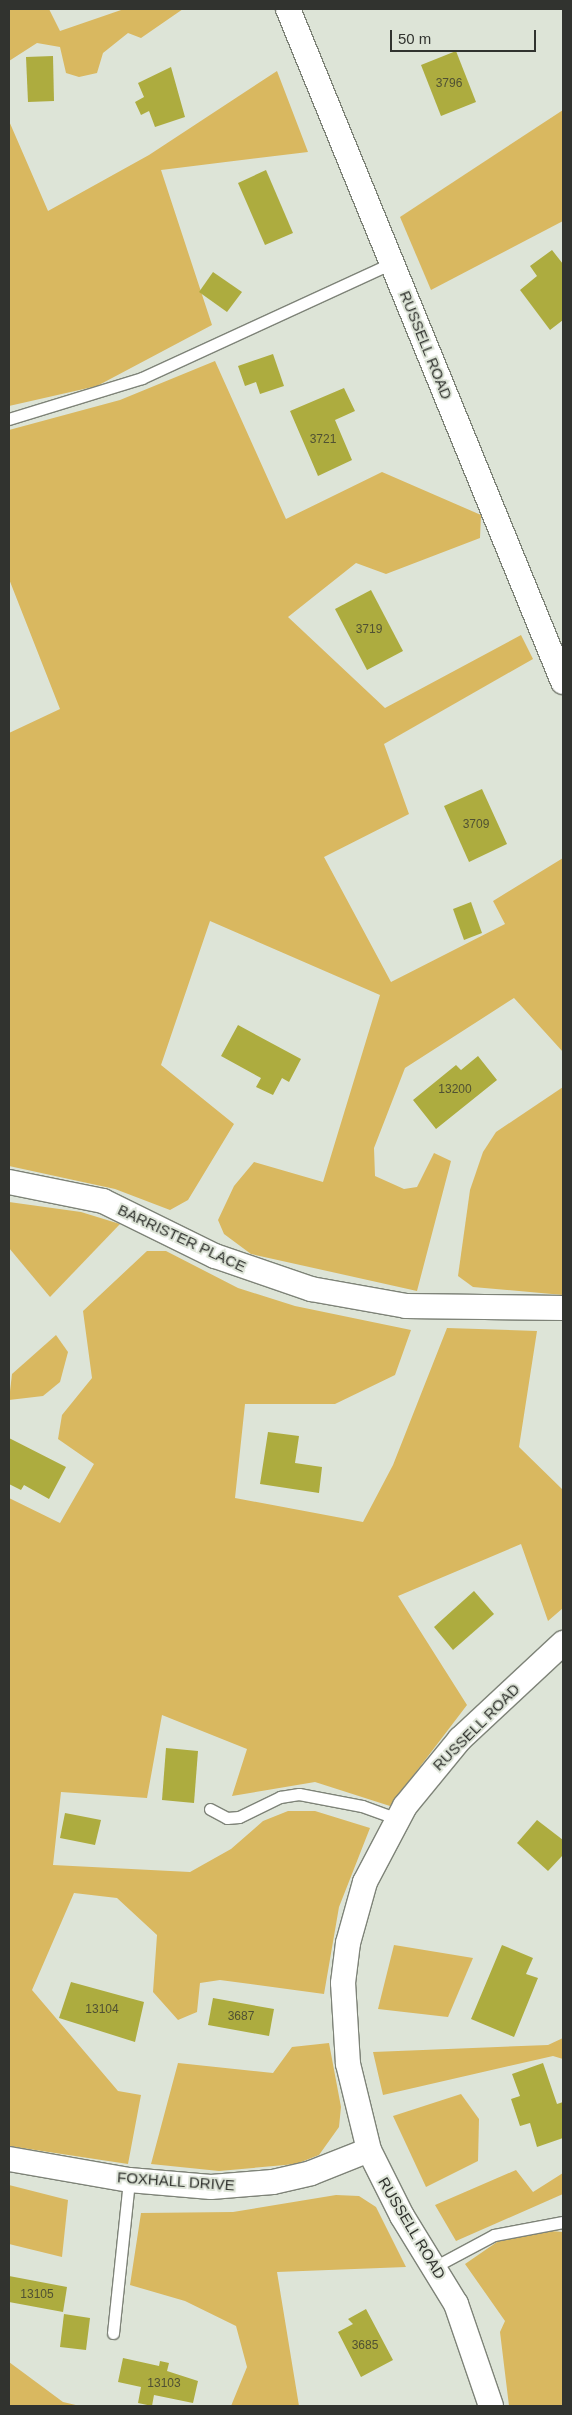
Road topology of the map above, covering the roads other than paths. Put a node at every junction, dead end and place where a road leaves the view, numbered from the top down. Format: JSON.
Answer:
{"nodes":[{"id":1,"x":288,"y":9,"type":"edge"},
{"id":2,"x":392,"y":263,"type":"junction"},
{"id":3,"x":9,"y":419,"type":"edge"},
{"id":4,"x":563,"y":682,"type":"edge"},
{"id":5,"x":9,"y":1182,"type":"edge"},
{"id":6,"x":563,"y":1308,"type":"edge"},
{"id":7,"x":563,"y":1643,"type":"edge"},
{"id":8,"x":210,"y":1809,"type":"dead end"},
{"id":9,"x":397,"y":1819,"type":"junction"},
{"id":10,"x":368,"y":2150,"type":"junction"},
{"id":11,"x":9,"y":2159,"type":"edge"},
{"id":12,"x":129,"y":2180,"type":"junction"},
{"id":13,"x":563,"y":2222,"type":"edge"},
{"id":14,"x":436,"y":2266,"type":"junction"},
{"id":15,"x":113,"y":2333,"type":"dead end"},
{"id":16,"x":491,"y":2406,"type":"edge"}],
"edges":[{"from":1,"to":2,"type":"street","name":"RUSSELL ROAD"},
{"from":2,"to":3,"type":"lane"},
{"from":2,"to":4,"type":"street","name":"RUSSELL ROAD"},
{"from":5,"to":6,"type":"street","name":"BARRISTER PLACE"},
{"from":7,"to":9,"type":"street","name":"RUSSELL ROAD"},
{"from":8,"to":9,"type":"lane"},
{"from":9,"to":10,"type":"street","name":"RUSSELL ROAD"},
{"from":10,"to":12,"type":"street","name":"FOXHALL DRIVE"},
{"from":10,"to":14,"type":"street","name":"RUSSELL ROAD"},
{"from":11,"to":12,"type":"street","name":"FOXHALL DRIVE"},
{"from":12,"to":15,"type":"lane"},
{"from":13,"to":14,"type":"lane"},
{"from":14,"to":16,"type":"street","name":"RUSSELL ROAD"}]}
